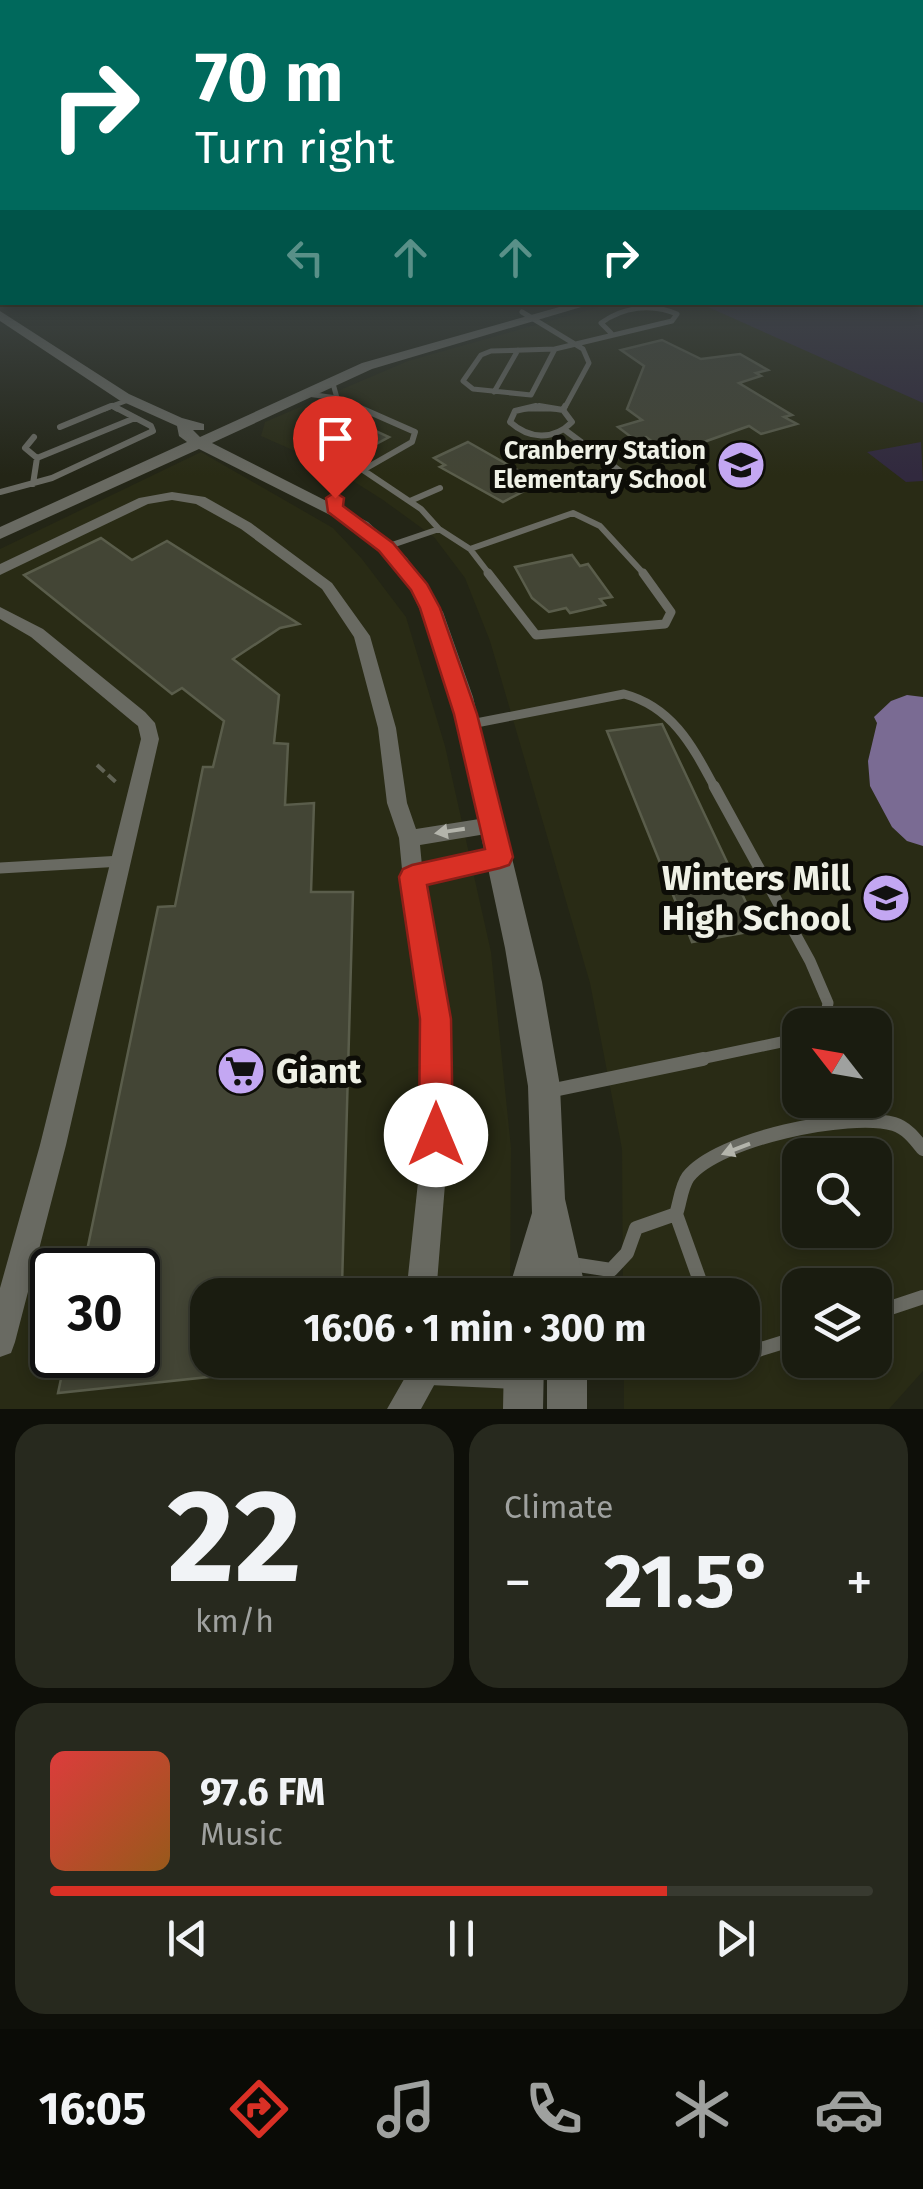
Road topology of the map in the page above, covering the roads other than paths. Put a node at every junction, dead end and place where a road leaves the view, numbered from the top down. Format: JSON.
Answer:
{"nodes":[{"id":1,"x":45,"y":344,"type":"edge"},
{"id":2,"x":420,"y":344,"type":"edge"},
{"id":3,"x":435,"y":344,"type":"edge"},
{"id":4,"x":580,"y":344,"type":"edge"},
{"id":5,"x":576,"y":345,"type":"junction"},
{"id":6,"x":518,"y":350,"type":"junction"},
{"id":7,"x":556,"y":350,"type":"junction"},
{"id":8,"x":332,"y":380,"type":"junction"},
{"id":9,"x":494,"y":392,"type":"junction"},
{"id":10,"x":305,"y":394,"type":"junction"},
{"id":11,"x":131,"y":398,"type":"junction"},
{"id":12,"x":337,"y":398,"type":"junction"},
{"id":13,"x":348,"y":402,"type":"junction"},
{"id":14,"x":112,"y":406,"type":"junction"},
{"id":15,"x":563,"y":410,"type":"junction"},
{"id":16,"x":135,"y":418,"type":"junction"},
{"id":17,"x":60,"y":426,"type":"dead end"},
{"id":18,"x":564,"y":430,"type":"junction"},
{"id":19,"x":198,"y":433,"type":"junction"},
{"id":20,"x":34,"y":437,"type":"dead end"},
{"id":21,"x":37,"y":458,"type":"junction"},
{"id":22,"x":363,"y":470,"type":"junction"},
{"id":23,"x":628,"y":477,"type":"dead end"},
{"id":24,"x":33,"y":484,"type":"junction"},
{"id":25,"x":440,"y":488,"type":"dead end"},
{"id":26,"x":0,"y":492,"type":"edge"},
{"id":27,"x":410,"y":501,"type":"junction"},
{"id":28,"x":0,"y":520,"type":"edge"},
{"id":29,"x":440,"y":529,"type":"junction"},
{"id":30,"x":0,"y":534,"type":"edge"},
{"id":31,"x":386,"y":547,"type":"junction"},
{"id":32,"x":470,"y":549,"type":"junction"},
{"id":33,"x":0,"y":570,"type":"edge"},
{"id":34,"x":4,"y":618,"type":"edge"},
{"id":35,"x":468,"y":724,"type":"junction"},
{"id":36,"x":492,"y":825,"type":"junction"},
{"id":37,"x":409,"y":838,"type":"junction"},
{"id":38,"x":500,"y":857,"type":"junction"},
{"id":39,"x":122,"y":860,"type":"junction"},
{"id":40,"x":0,"y":868,"type":"edge"},
{"id":41,"x":412,"y":877,"type":"junction"},
{"id":42,"x":827,"y":1008,"type":"edge"},
{"id":43,"x":782,"y":1042,"type":"edge"},
{"id":44,"x":545,"y":1092,"type":"junction"},
{"id":45,"x":923,"y":1149,"type":"edge"},
{"id":46,"x":550,"y":1214,"type":"junction"},
{"id":47,"x":676,"y":1214,"type":"junction"},
{"id":48,"x":423,"y":1278,"type":"edge"},
{"id":49,"x":531,"y":1278,"type":"edge"},
{"id":50,"x":566,"y":1278,"type":"edge"},
{"id":51,"x":571,"y":1278,"type":"edge"},
{"id":52,"x":698,"y":1278,"type":"edge"},
{"id":53,"x":923,"y":1298,"type":"edge"},
{"id":54,"x":892,"y":1308,"type":"edge"},
{"id":55,"x":0,"y":1342,"type":"edge"},
{"id":56,"x":418,"y":1378,"type":"edge"},
{"id":57,"x":483,"y":1378,"type":"edge"},
{"id":58,"x":567,"y":1378,"type":"edge"},
{"id":59,"x":523,"y":1384,"type":"edge"},
{"id":60,"x":403,"y":1409,"type":"edge"},
{"id":61,"x":567,"y":1409,"type":"edge"}],
"edges":[{"from":1,"to":11,"type":"street"},
{"from":2,"to":19,"type":"street"},
{"from":3,"to":8,"type":"street"},
{"from":4,"to":5,"type":"lane"},
{"from":5,"to":7,"type":"lane"},
{"from":5,"to":15,"type":"lane"},
{"from":6,"to":7,"type":"lane"},
{"from":6,"to":9,"type":"lane"},
{"from":6,"to":9,"type":"lane"},
{"from":7,"to":9,"type":"lane"},
{"from":8,"to":10,"type":"street"},
{"from":8,"to":12,"type":"lane"},
{"from":10,"to":12,"type":"lane"},
{"from":10,"to":19,"type":"street"},
{"from":11,"to":14,"type":"lane"},
{"from":11,"to":19,"type":"street"},
{"from":12,"to":13,"type":"lane"},
{"from":13,"to":22,"type":"lane"},
{"from":13,"to":22,"type":"lane"},
{"from":14,"to":16,"type":"lane"},
{"from":14,"to":17,"type":"lane"},
{"from":15,"to":18,"type":"lane"},
{"from":15,"to":18,"type":"lane"},
{"from":16,"to":21,"type":"lane"},
{"from":16,"to":24,"type":"lane"},
{"from":18,"to":23,"type":"lane"},
{"from":19,"to":28,"type":"street"},
{"from":19,"to":30,"type":"street"},
{"from":19,"to":31,"type":"street"},
{"from":20,"to":21,"type":"lane"},
{"from":21,"to":24,"type":"lane"},
{"from":22,"to":27,"type":"lane"},
{"from":24,"to":26,"type":"lane"},
{"from":25,"to":27,"type":"lane"},
{"from":27,"to":29,"type":"lane"},
{"from":29,"to":31,"type":"lane"},
{"from":29,"to":32,"type":"lane"},
{"from":31,"to":35,"type":"street"},
{"from":32,"to":32,"type":"lane"},
{"from":33,"to":37,"type":"street"},
{"from":34,"to":39,"type":"street"},
{"from":35,"to":36,"type":"street"},
{"from":35,"to":42,"type":"lane"},
{"from":36,"to":37,"type":"street","one_way":true},
{"from":36,"to":38,"type":"street"},
{"from":37,"to":41,"type":"street"},
{"from":38,"to":41,"type":"street"},
{"from":38,"to":44,"type":"street"},
{"from":39,"to":40,"type":"lane"},
{"from":39,"to":55,"type":"street"},
{"from":41,"to":48,"type":"street"},
{"from":43,"to":44,"type":"lane"},
{"from":44,"to":46,"type":"street"},
{"from":45,"to":47,"type":"lane","one_way":true},
{"from":46,"to":49,"type":"street"},
{"from":46,"to":50,"type":"street"},
{"from":47,"to":51,"type":"lane"},
{"from":47,"to":52,"type":"lane"},
{"from":53,"to":54,"type":"lane"},
{"from":56,"to":60,"type":"street"},
{"from":57,"to":59,"type":"lane"},
{"from":58,"to":61,"type":"street"}]}
